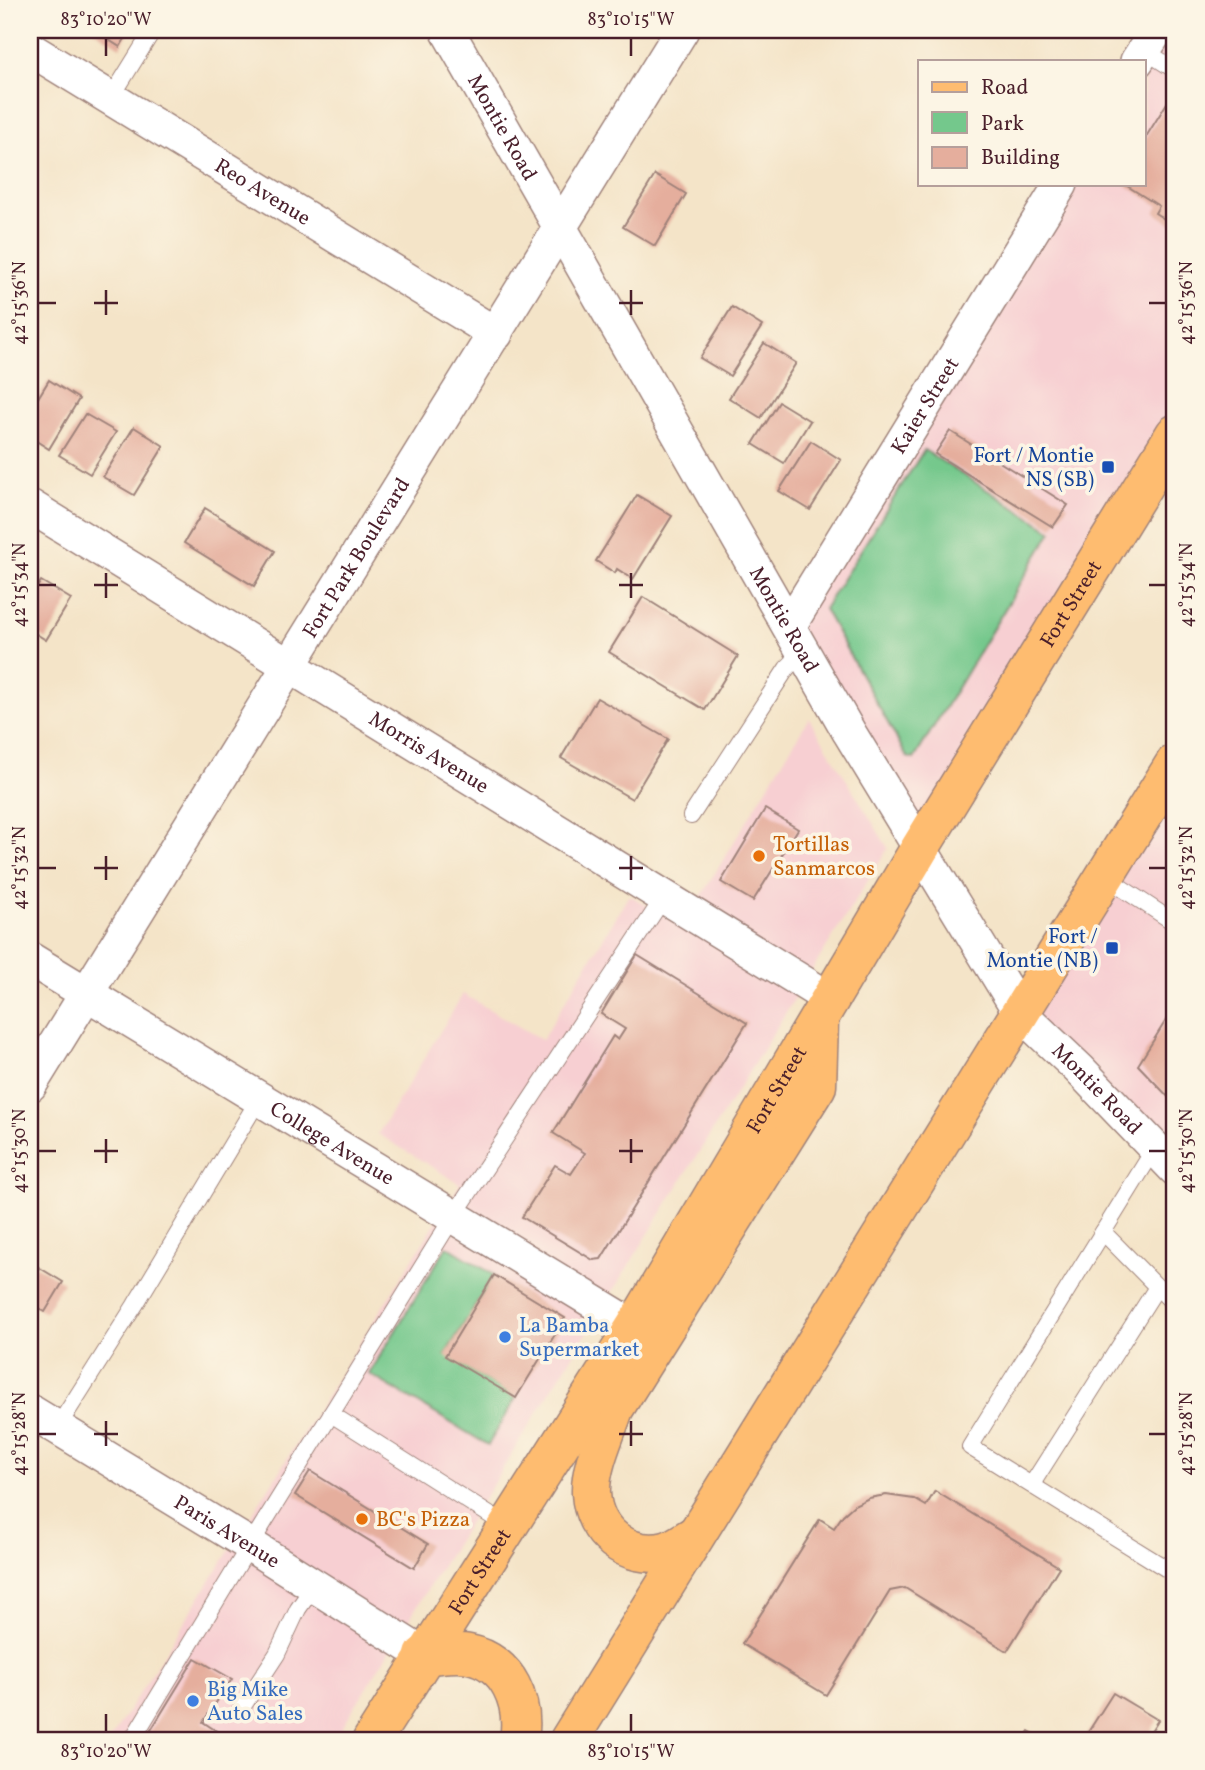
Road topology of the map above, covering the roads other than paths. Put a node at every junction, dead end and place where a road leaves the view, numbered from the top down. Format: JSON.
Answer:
{"nodes":[{"id":1,"x":153,"y":30,"type":"edge"},
{"id":2,"x":447,"y":30,"type":"edge"},
{"id":3,"x":673,"y":35,"type":"edge"},
{"id":4,"x":1146,"y":47,"type":"edge"},
{"id":5,"x":30,"y":49,"type":"edge"},
{"id":6,"x":1175,"y":70,"type":"edge"},
{"id":7,"x":111,"y":99,"type":"junction"},
{"id":8,"x":1060,"y":186,"type":"edge"},
{"id":9,"x":560,"y":226,"type":"junction"},
{"id":10,"x":496,"y":334,"type":"junction"},
{"id":11,"x":1175,"y":434,"type":"edge"},
{"id":12,"x":30,"y":506,"type":"edge"},
{"id":13,"x":796,"y":639,"type":"junction"},
{"id":14,"x":288,"y":666,"type":"junction"},
{"id":15,"x":1175,"y":763,"type":"edge"},
{"id":16,"x":691,"y":816,"type":"dead end"},
{"id":17,"x":920,"y":848,"type":"junction"},
{"id":18,"x":1105,"y":877,"type":"junction"},
{"id":19,"x":664,"y":897,"type":"junction"},
{"id":20,"x":1175,"y":923,"type":"edge"},
{"id":21,"x":30,"y":959,"type":"edge"},
{"id":22,"x":86,"y":994,"type":"junction"},
{"id":23,"x":825,"y":1007,"type":"junction"},
{"id":24,"x":1021,"y":1014,"type":"junction"},
{"id":25,"x":30,"y":1085,"type":"edge"},
{"id":26,"x":259,"y":1099,"type":"junction"},
{"id":27,"x":1165,"y":1158,"type":"edge"},
{"id":28,"x":453,"y":1217,"type":"junction"},
{"id":29,"x":1103,"y":1233,"type":"junction"},
{"id":30,"x":1157,"y":1287,"type":"junction"},
{"id":31,"x":1175,"y":1305,"type":"edge"},
{"id":32,"x":635,"y":1327,"type":"junction"},
{"id":33,"x":331,"y":1414,"type":"junction"},
{"id":34,"x":43,"y":1420,"type":"edge"},
{"id":35,"x":1032,"y":1484,"type":"junction"},
{"id":36,"x":507,"y":1526,"type":"junction"},
{"id":37,"x":695,"y":1535,"type":"junction"},
{"id":38,"x":250,"y":1545,"type":"junction"},
{"id":39,"x":1175,"y":1574,"type":"edge"},
{"id":40,"x":314,"y":1586,"type":"junction"},
{"id":41,"x":424,"y":1655,"type":"junction"},
{"id":42,"x":241,"y":1709,"type":"dead end"},
{"id":43,"x":132,"y":1740,"type":"edge"},
{"id":44,"x":372,"y":1740,"type":"edge"},
{"id":45,"x":519,"y":1740,"type":"edge"},
{"id":46,"x":569,"y":1740,"type":"edge"}],
"edges":[{"from":1,"to":7,"type":"lane"},
{"from":2,"to":9,"type":"street","name":"Montie Road"},
{"from":3,"to":9,"type":"street","name":"Fort Park Boulevard"},
{"from":4,"to":6,"type":"lane"},
{"from":5,"to":7,"type":"street","name":"Reo Avenue"},
{"from":7,"to":10,"type":"street","name":"Reo Avenue"},
{"from":8,"to":13,"type":"street","name":"Kaier Street"},
{"from":9,"to":10,"type":"street","name":"Fort Park Boulevard"},
{"from":9,"to":13,"type":"street","name":"Montie Road"},
{"from":10,"to":14,"type":"street","name":"Fort Park Boulevard"},
{"from":11,"to":17,"type":"main road","name":"Fort Street"},
{"from":12,"to":14,"type":"street","name":"Morris Avenue"},
{"from":13,"to":16,"type":"lane"},
{"from":13,"to":17,"type":"street","name":"Montie Road"},
{"from":14,"to":19,"type":"street","name":"Morris Avenue"},
{"from":14,"to":22,"type":"street","name":"Fort Park Boulevard"},
{"from":15,"to":18,"type":"main road"},
{"from":17,"to":23,"type":"main road","name":"Fort Street"},
{"from":17,"to":24,"type":"street","name":"Montie Road"},
{"from":18,"to":20,"type":"lane"},
{"from":18,"to":24,"type":"main road"},
{"from":19,"to":23,"type":"street","name":"Morris Avenue"},
{"from":19,"to":28,"type":"lane"},
{"from":21,"to":22,"type":"street","name":"College Avenue"},
{"from":22,"to":25,"type":"street","name":"Fort Park Boulevard"},
{"from":22,"to":26,"type":"street","name":"College Avenue"},
{"from":23,"to":32,"type":"main road","name":"Fort Street"},
{"from":23,"to":37,"type":"main road"},
{"from":24,"to":27,"type":"street","name":"Montie Road"},
{"from":24,"to":37,"type":"main road"},
{"from":26,"to":28,"type":"street","name":"College Avenue"},
{"from":26,"to":34,"type":"lane"},
{"from":27,"to":29,"type":"lane"},
{"from":28,"to":32,"type":"street","name":"College Avenue"},
{"from":28,"to":33,"type":"lane"},
{"from":29,"to":30,"type":"lane"},
{"from":29,"to":35,"type":"lane"},
{"from":30,"to":31,"type":"lane"},
{"from":30,"to":35,"type":"lane"},
{"from":32,"to":36,"type":"main road","name":"Fort Street"},
{"from":33,"to":36,"type":"lane"},
{"from":33,"to":38,"type":"lane"},
{"from":34,"to":38,"type":"street","name":"Paris Avenue"},
{"from":35,"to":39,"type":"lane"},
{"from":36,"to":41,"type":"main road","name":"Fort Street"},
{"from":37,"to":46,"type":"main road"},
{"from":38,"to":40,"type":"street","name":"Paris Avenue"},
{"from":38,"to":43,"type":"lane"},
{"from":40,"to":41,"type":"street","name":"Paris Avenue"},
{"from":40,"to":42,"type":"lane"},
{"from":41,"to":44,"type":"main road","name":"Fort Street"},
{"from":41,"to":45,"type":"main road"}]}
